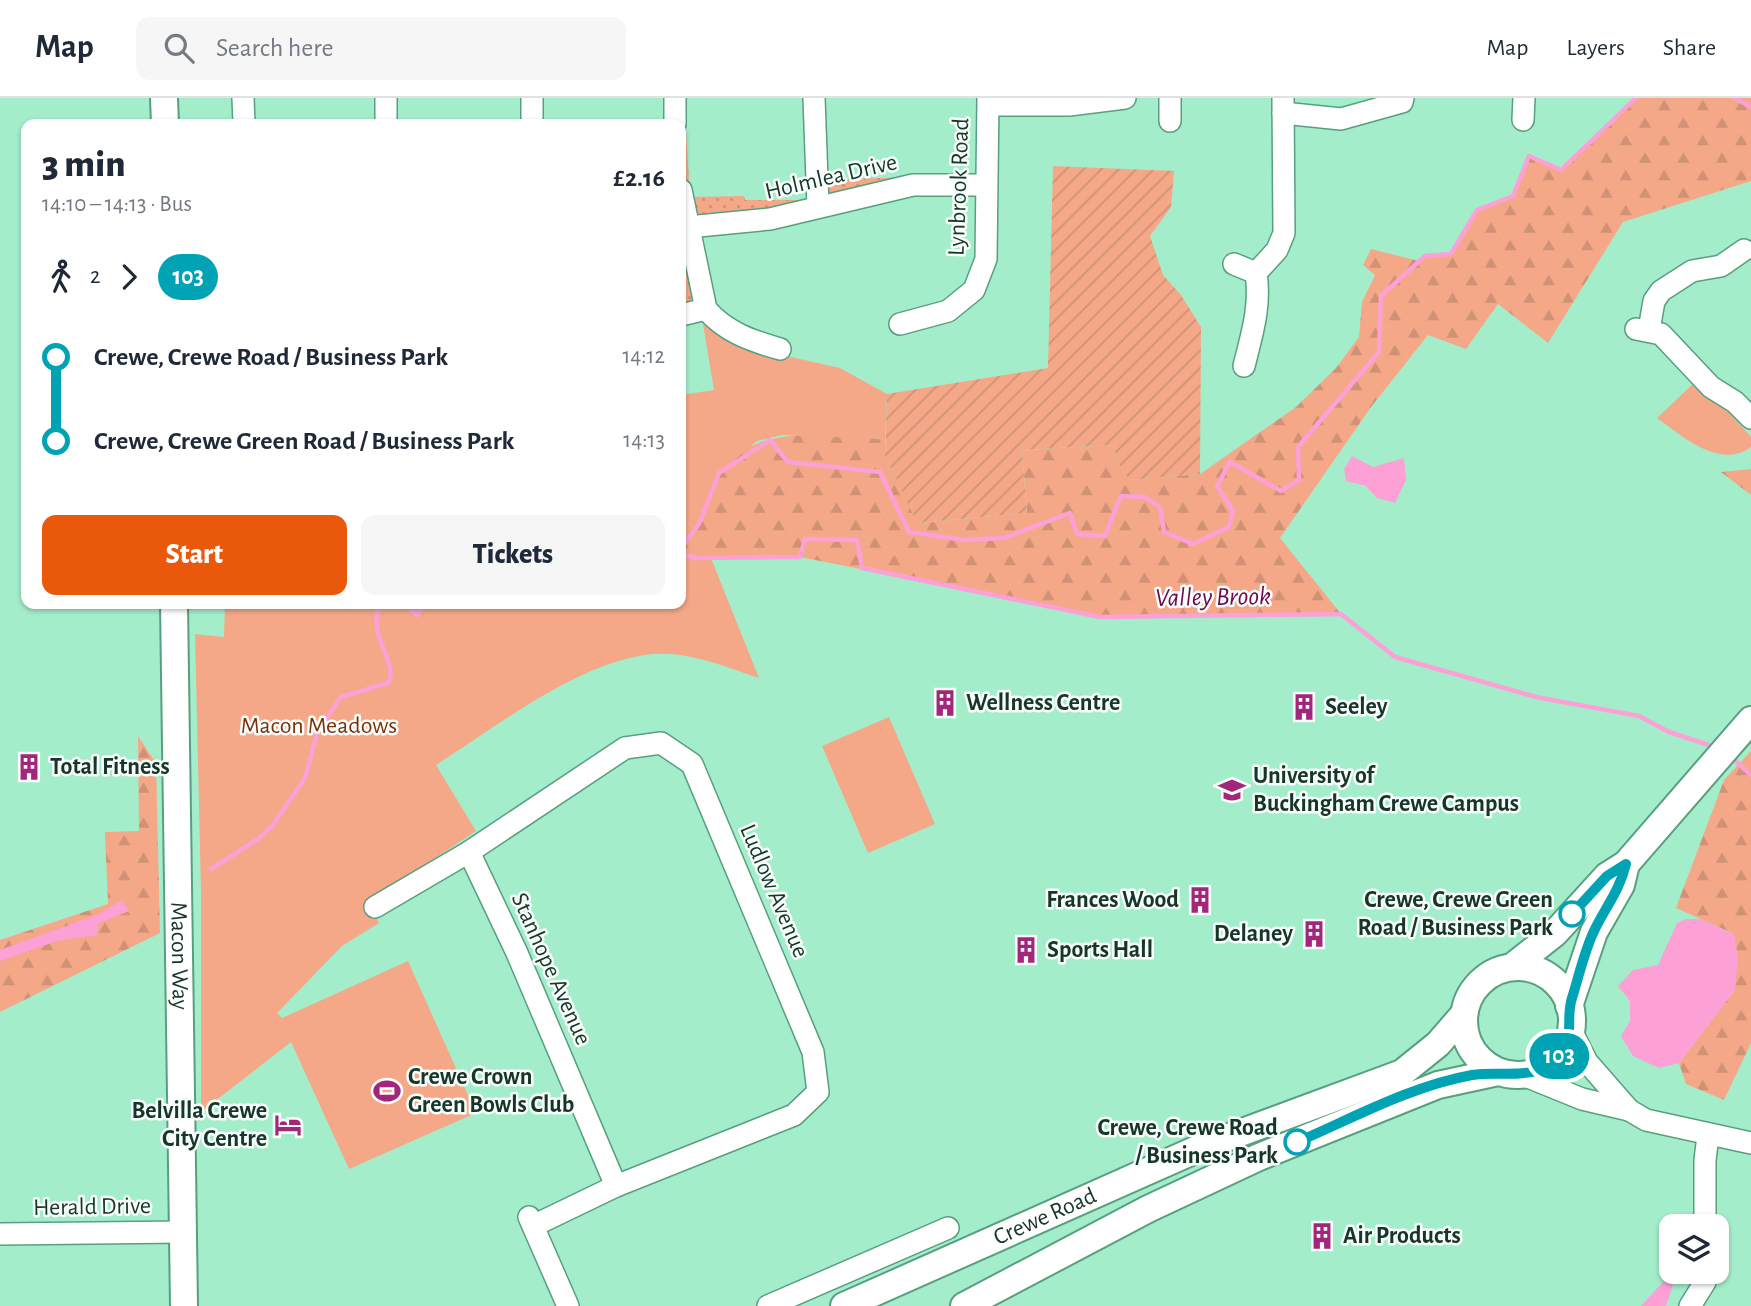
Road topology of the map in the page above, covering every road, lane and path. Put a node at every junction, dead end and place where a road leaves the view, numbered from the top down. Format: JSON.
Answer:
{"nodes":[{"id":1,"x":164,"y":98,"type":"edge"},
{"id":2,"x":243,"y":98,"type":"edge"},
{"id":3,"x":386,"y":98,"type":"edge"},
{"id":4,"x":532,"y":98,"type":"edge"},
{"id":5,"x":675,"y":98,"type":"edge"},
{"id":6,"x":814,"y":98,"type":"edge"},
{"id":7,"x":1125,"y":98,"type":"edge"},
{"id":8,"x":1170,"y":98,"type":"edge"},
{"id":9,"x":1524,"y":98,"type":"edge"},
{"id":10,"x":989,"y":102,"type":"edge"},
{"id":11,"x":1404,"y":104,"type":"edge"},
{"id":12,"x":1283,"y":106,"type":"edge"},
{"id":13,"x":165,"y":119,"type":"edge"},
{"id":14,"x":244,"y":119,"type":"edge"},
{"id":15,"x":386,"y":119,"type":"edge"},
{"id":16,"x":532,"y":119,"type":"edge"},
{"id":17,"x":675,"y":119,"type":"edge"},
{"id":18,"x":1523,"y":120,"type":"dead end"},
{"id":19,"x":1170,"y":121,"type":"dead end"},
{"id":20,"x":986,"y":185,"type":"junction"},
{"id":21,"x":818,"y":207,"type":"junction"},
{"id":22,"x":686,"y":216,"type":"edge"},
{"id":23,"x":688,"y":226,"type":"junction"},
{"id":24,"x":1748,"y":246,"type":"edge"},
{"id":25,"x":1234,"y":264,"type":"dead end"},
{"id":26,"x":1256,"y":273,"type":"junction"},
{"id":27,"x":706,"y":309,"type":"junction"},
{"id":28,"x":686,"y":313,"type":"edge"},
{"id":29,"x":909,"y":327,"type":"dead end"},
{"id":30,"x":780,"y":349,"type":"dead end"},
{"id":31,"x":1244,"y":366,"type":"dead end"},
{"id":32,"x":1751,"y":418,"type":"edge"},
{"id":33,"x":174,"y":609,"type":"edge"},
{"id":34,"x":1742,"y":730,"type":"edge"},
{"id":35,"x":470,"y":852,"type":"junction"},
{"id":36,"x":1626,"y":864,"type":"junction"},
{"id":37,"x":375,"y":907,"type":"dead end"},
{"id":38,"x":1512,"y":967,"type":"junction"},
{"id":39,"x":1464,"y":1014,"type":"junction"},
{"id":40,"x":1570,"y":1018,"type":"junction"},
{"id":41,"x":1511,"y":1073,"type":"junction"},
{"id":42,"x":1629,"y":1110,"type":"junction"},
{"id":43,"x":1708,"y":1136,"type":"junction"},
{"id":44,"x":1751,"y":1143,"type":"edge"},
{"id":45,"x":615,"y":1186,"type":"junction"},
{"id":46,"x":1705,"y":1214,"type":"edge"},
{"id":47,"x":948,"y":1228,"type":"dead end"},
{"id":48,"x":184,"y":1232,"type":"junction"},
{"id":49,"x":0,"y":1234,"type":"edge"},
{"id":50,"x":898,"y":1281,"type":"junction"},
{"id":51,"x":1704,"y":1284,"type":"edge"},
{"id":52,"x":184,"y":1306,"type":"edge"},
{"id":53,"x":568,"y":1306,"type":"edge"},
{"id":54,"x":768,"y":1306,"type":"edge"},
{"id":55,"x":844,"y":1306,"type":"edge"},
{"id":56,"x":885,"y":1306,"type":"edge"},
{"id":57,"x":964,"y":1306,"type":"edge"},
{"id":58,"x":1690,"y":1306,"type":"edge"}],
"edges":[{"from":1,"to":13,"type":"main road"},
{"from":2,"to":14,"type":"street"},
{"from":3,"to":15,"type":"street"},
{"from":4,"to":16,"type":"street"},
{"from":5,"to":17,"type":"street"},
{"from":6,"to":21,"type":"street"},
{"from":7,"to":10,"type":"street"},
{"from":8,"to":19,"type":"street"},
{"from":9,"to":18,"type":"street"},
{"from":10,"to":20,"type":"street","name":"Lynbrook Road"},
{"from":11,"to":12,"type":"street"},
{"from":12,"to":26,"type":"street"},
{"from":20,"to":21,"type":"street","name":"Holmlea Drive"},
{"from":20,"to":29,"type":"street","name":"Lynbrook Road"},
{"from":21,"to":23,"type":"street","name":"Holmlea Drive"},
{"from":22,"to":23,"type":"street"},
{"from":23,"to":27,"type":"street"},
{"from":24,"to":32,"type":"street"},
{"from":25,"to":26,"type":"street"},
{"from":26,"to":31,"type":"street"},
{"from":27,"to":28,"type":"street"},
{"from":27,"to":30,"type":"street"},
{"from":33,"to":48,"type":"main road","name":"Macon Way"},
{"from":34,"to":36,"type":"main road"},
{"from":35,"to":37,"type":"street","name":"Ludlow Avenue"},
{"from":35,"to":45,"type":"street","name":"Stanhope Avenue"},
{"from":35,"to":45,"type":"street","name":"Ludlow Avenue"},
{"from":36,"to":38,"type":"main road"},
{"from":36,"to":40,"type":"main road"},
{"from":38,"to":39,"type":"main road"},
{"from":38,"to":40,"type":"main road"},
{"from":39,"to":41,"type":"main road"},
{"from":39,"to":50,"type":"main road","name":"Crewe Road"},
{"from":40,"to":41,"type":"main road"},
{"from":40,"to":42,"type":"street"},
{"from":41,"to":42,"type":"street"},
{"from":41,"to":57,"type":"main road","name":"Crewe Road"},
{"from":42,"to":43,"type":"street"},
{"from":43,"to":44,"type":"street"},
{"from":43,"to":46,"type":"street"},
{"from":45,"to":53,"type":"street","name":"Ludlow Avenue"},
{"from":47,"to":54,"type":"street"},
{"from":48,"to":49,"type":"street","name":"Herald Drive"},
{"from":48,"to":52,"type":"main road","name":"Macon Way"},
{"from":50,"to":55,"type":"main road","name":"Crewe Road"},
{"from":50,"to":56,"type":"street"},
{"from":51,"to":58,"type":"street"}]}
